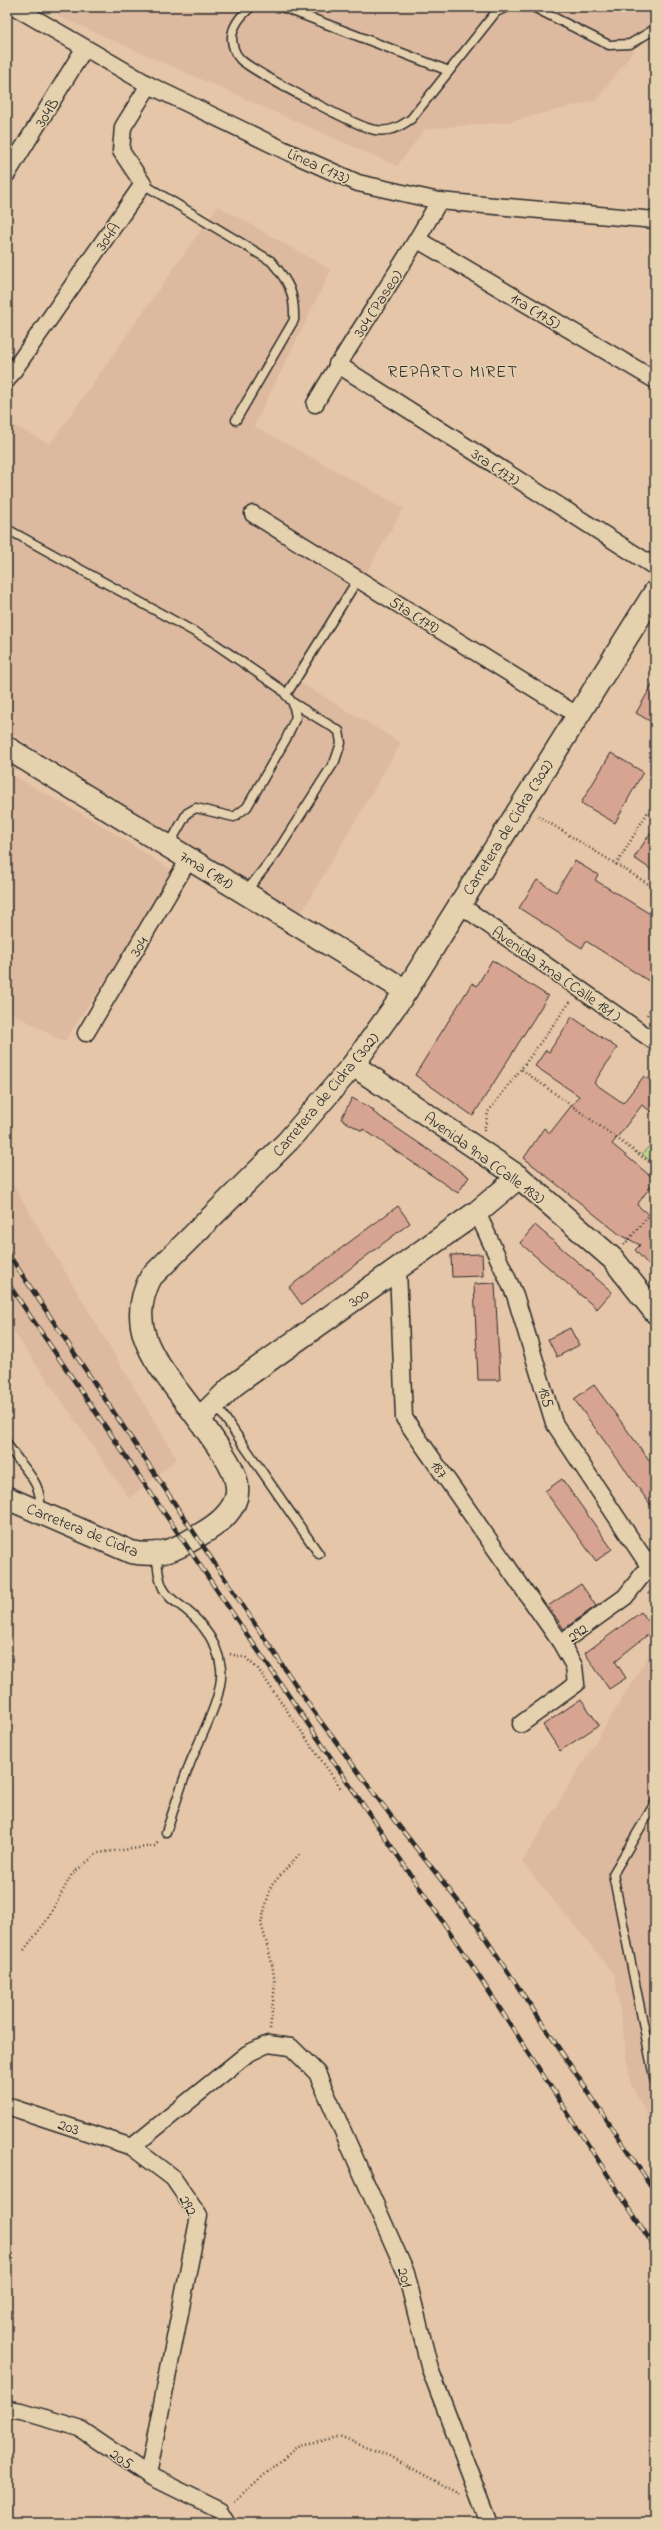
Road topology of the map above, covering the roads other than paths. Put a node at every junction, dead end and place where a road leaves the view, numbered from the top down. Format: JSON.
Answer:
{"nodes":[{"id":1,"x":15,"y":7,"type":"edge"},
{"id":2,"x":251,"y":7,"type":"edge"},
{"id":3,"x":282,"y":7,"type":"edge"},
{"id":4,"x":507,"y":7,"type":"edge"},
{"id":5,"x":534,"y":7,"type":"edge"},
{"id":6,"x":655,"y":29,"type":"edge"},
{"id":7,"x":84,"y":48,"type":"junction"},
{"id":8,"x":449,"y":71,"type":"junction"},
{"id":9,"x":149,"y":85,"type":"junction"},
{"id":10,"x":7,"y":174,"type":"edge"},
{"id":11,"x":143,"y":184,"type":"junction"},
{"id":12,"x":439,"y":201,"type":"junction"},
{"id":13,"x":655,"y":220,"type":"edge"},
{"id":14,"x":418,"y":240,"type":"junction"},
{"id":15,"x":337,"y":364,"type":"junction"},
{"id":16,"x":7,"y":380,"type":"edge"},
{"id":17,"x":655,"y":380,"type":"edge"},
{"id":18,"x":315,"y":404,"type":"dead end"},
{"id":19,"x":236,"y":420,"type":"dead end"},
{"id":20,"x":253,"y":514,"type":"dead end"},
{"id":21,"x":7,"y":529,"type":"edge"},
{"id":22,"x":655,"y":567,"type":"edge"},
{"id":23,"x":358,"y":579,"type":"junction"},
{"id":24,"x":655,"y":592,"type":"edge"},
{"id":25,"x":286,"y":695,"type":"junction"},
{"id":26,"x":293,"y":703,"type":"junction"},
{"id":27,"x":577,"y":715,"type":"junction"},
{"id":28,"x":7,"y":748,"type":"edge"},
{"id":29,"x":168,"y":846,"type":"junction"},
{"id":30,"x":189,"y":859,"type":"junction"},
{"id":31,"x":245,"y":893,"type":"junction"},
{"id":32,"x":459,"y":904,"type":"junction"},
{"id":33,"x":406,"y":991,"type":"junction"},
{"id":34,"x":86,"y":1032,"type":"dead end"},
{"id":35,"x":655,"y":1042,"type":"edge"},
{"id":36,"x":353,"y":1065,"type":"junction"},
{"id":37,"x":520,"y":1177,"type":"junction"},
{"id":38,"x":478,"y":1212,"type":"junction"},
{"id":39,"x":398,"y":1269,"type":"junction"},
{"id":40,"x":655,"y":1312,"type":"edge"},
{"id":41,"x":214,"y":1404,"type":"junction"},
{"id":42,"x":199,"y":1419,"type":"junction"},
{"id":43,"x":7,"y":1443,"type":"edge"},
{"id":44,"x":7,"y":1498,"type":"edge"},
{"id":45,"x":39,"y":1511,"type":"junction"},
{"id":46,"x":203,"y":1533,"type":"joint"},
{"id":47,"x":157,"y":1554,"type":"junction"},
{"id":48,"x":319,"y":1554,"type":"dead end"},
{"id":49,"x":652,"y":1563,"type":"edge"},
{"id":50,"x":561,"y":1643,"type":"junction"},
{"id":51,"x":521,"y":1724,"type":"dead end"},
{"id":52,"x":655,"y":1802,"type":"edge"},
{"id":53,"x":166,"y":1832,"type":"road end"},
{"id":54,"x":655,"y":2082,"type":"edge"},
{"id":55,"x":7,"y":2106,"type":"edge"},
{"id":56,"x":132,"y":2147,"type":"junction"},
{"id":57,"x":7,"y":2409,"type":"edge"},
{"id":58,"x":148,"y":2475,"type":"junction"},
{"id":59,"x":224,"y":2517,"type":"edge"},
{"id":60,"x":489,"y":2523,"type":"edge"}],
"edges":[{"from":1,"to":7,"type":"street","name":"Línea (173)"},
{"from":2,"to":8,"type":"lane"},
{"from":3,"to":8,"type":"lane"},
{"from":4,"to":8,"type":"lane"},
{"from":5,"to":6,"type":"lane"},
{"from":7,"to":9,"type":"street","name":"Línea (173)"},
{"from":7,"to":10,"type":"street","name":"304B"},
{"from":9,"to":11,"type":"street"},
{"from":9,"to":12,"type":"street","name":"Línea (173)"},
{"from":11,"to":16,"type":"street","name":"304A"},
{"from":11,"to":19,"type":"lane"},
{"from":12,"to":13,"type":"street","name":"Línea (173)"},
{"from":12,"to":14,"type":"street","name":"304 (Paseo)"},
{"from":14,"to":15,"type":"street","name":"304 (Paseo)"},
{"from":14,"to":17,"type":"street","name":"1ra (175)"},
{"from":15,"to":18,"type":"street","name":"304 (Paseo)"},
{"from":15,"to":22,"type":"street","name":"3ra (177)"},
{"from":20,"to":23,"type":"street","name":"5ta (179)"},
{"from":21,"to":25,"type":"lane"},
{"from":23,"to":25,"type":"lane"},
{"from":23,"to":27,"type":"street","name":"5ta (179)"},
{"from":24,"to":27,"type":"main road","name":"Carretera de Cidra (302)"},
{"from":25,"to":26,"type":"lane"},
{"from":26,"to":29,"type":"lane"},
{"from":26,"to":31,"type":"lane"},
{"from":27,"to":32,"type":"main road","name":"Carretera de Cidra (302)"},
{"from":28,"to":29,"type":"main road","name":"7ma (181)"},
{"from":29,"to":30,"type":"main road","name":"7ma (181)"},
{"from":30,"to":31,"type":"main road","name":"7ma (181)"},
{"from":30,"to":34,"type":"street","name":"304"},
{"from":31,"to":33,"type":"main road","name":"7ma (181)"},
{"from":32,"to":33,"type":"main road","name":"Carretera de Cidra (302)"},
{"from":32,"to":35,"type":"street","name":"Avenida 7ma (Calle 181 )"},
{"from":33,"to":36,"type":"main road","name":"Carretera de Cidra (302)"},
{"from":36,"to":37,"type":"main road","name":"Avenida 9na (Calle 183)"},
{"from":36,"to":42,"type":"main road","name":"Carretera de Cidra (302)"},
{"from":37,"to":38,"type":"main road","name":"300"},
{"from":37,"to":40,"type":"main road","name":"Avenida 9na (Calle 183)"},
{"from":38,"to":39,"type":"main road","name":"300"},
{"from":38,"to":49,"type":"street","name":"185"},
{"from":39,"to":41,"type":"main road","name":"300"},
{"from":39,"to":50,"type":"street","name":"187"},
{"from":41,"to":42,"type":"main road","name":"300"},
{"from":41,"to":48,"type":"lane"},
{"from":42,"to":46,"type":"main road","name":"Carretera de Cidra (302)"},
{"from":43,"to":45,"type":"lane"},
{"from":44,"to":45,"type":"main road","name":"Carretera de Cidra"},
{"from":45,"to":47,"type":"main road","name":"Carretera de Cidra"},
{"from":46,"to":47,"type":"main road","name":"Carretera de Cidra"},
{"from":47,"to":53,"type":"lane"},
{"from":49,"to":50,"type":"street","name":"292"},
{"from":50,"to":51,"type":"street","name":"292"},
{"from":52,"to":54,"type":"lane"},
{"from":55,"to":56,"type":"street","name":"203"},
{"from":56,"to":58,"type":"street","name":"292"},
{"from":56,"to":60,"type":"street","name":"201"},
{"from":57,"to":58,"type":"street","name":"205"},
{"from":58,"to":59,"type":"street","name":"205"}]}
